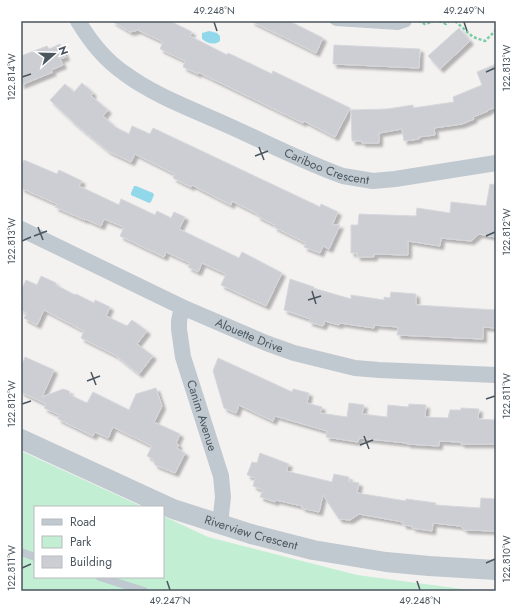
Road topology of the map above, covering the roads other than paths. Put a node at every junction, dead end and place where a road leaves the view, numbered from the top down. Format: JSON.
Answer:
{"nodes":[{"id":1,"x":78,"y":21,"type":"edge"},
{"id":2,"x":334,"y":21,"type":"edge"},
{"id":3,"x":408,"y":21,"type":"edge"},
{"id":4,"x":496,"y":163,"type":"edge"},
{"id":5,"x":21,"y":229,"type":"edge"},
{"id":6,"x":182,"y":307,"type":"junction"},
{"id":7,"x":496,"y":375,"type":"edge"},
{"id":8,"x":21,"y":439,"type":"edge"},
{"id":9,"x":220,"y":524,"type":"junction"},
{"id":10,"x":21,"y":552,"type":"edge"},
{"id":11,"x":34,"y":557,"type":"edge"},
{"id":12,"x":496,"y":570,"type":"edge"},
{"id":13,"x":103,"y":578,"type":"edge"},
{"id":14,"x":144,"y":591,"type":"edge"}],
"edges":[{"from":1,"to":4,"type":"street","name":"Cariboo Crescent"},
{"from":2,"to":3,"type":"lane"},
{"from":5,"to":6,"type":"street","name":"Alouette Drive"},
{"from":6,"to":7,"type":"street","name":"Alouette Drive"},
{"from":6,"to":9,"type":"street","name":"Canim Avenue"},
{"from":8,"to":9,"type":"street","name":"Riverview Crescent"},
{"from":9,"to":12,"type":"street","name":"Riverview Crescent"},
{"from":10,"to":11,"type":"lane"},
{"from":13,"to":14,"type":"lane"}]}
